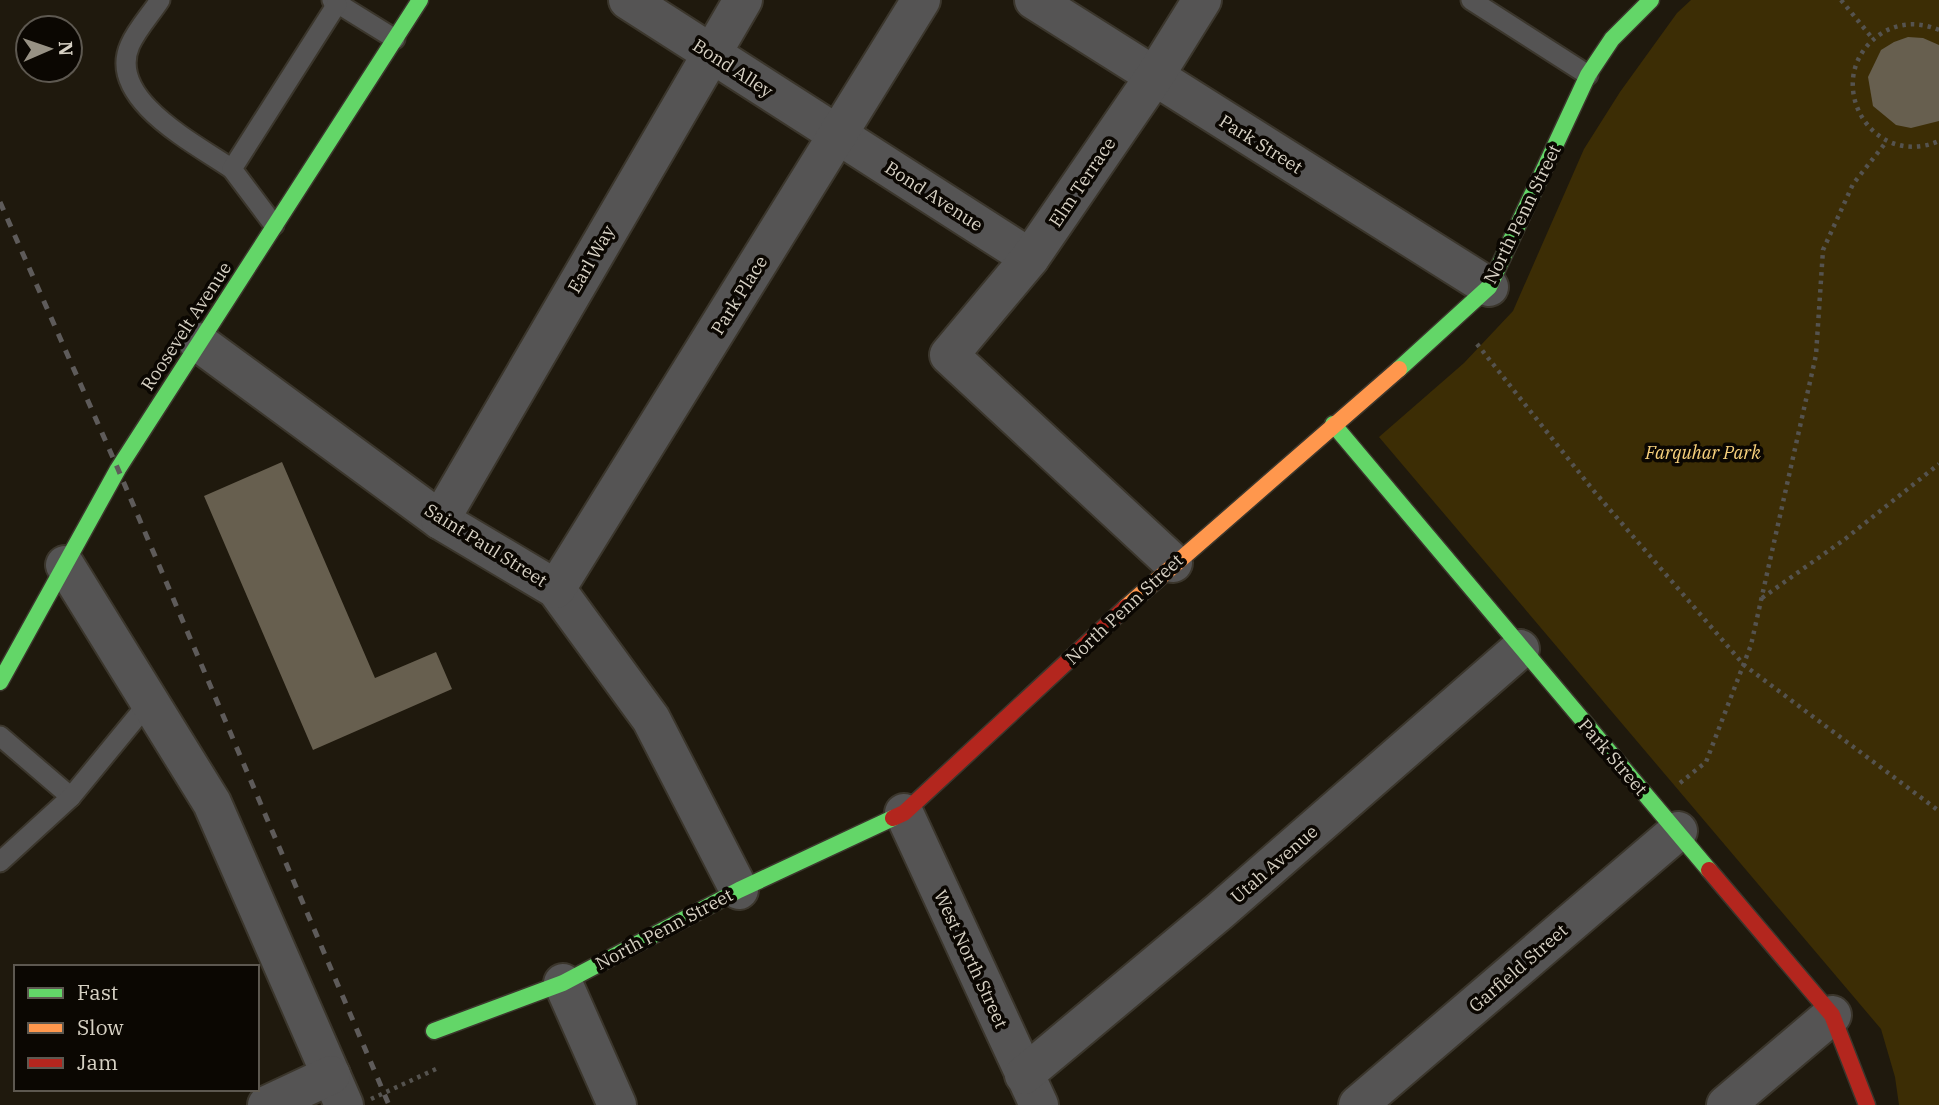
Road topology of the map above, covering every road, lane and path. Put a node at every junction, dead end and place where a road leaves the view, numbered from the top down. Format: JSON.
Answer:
{"nodes":[{"id":1,"x":160,"y":0,"type":"edge"},
{"id":2,"x":420,"y":0,"type":"edge"},
{"id":3,"x":628,"y":0,"type":"edge"},
{"id":4,"x":743,"y":0,"type":"edge"},
{"id":5,"x":920,"y":0,"type":"edge"},
{"id":6,"x":1034,"y":0,"type":"edge"},
{"id":7,"x":1202,"y":0,"type":"edge"},
{"id":8,"x":1471,"y":0,"type":"edge"},
{"id":9,"x":1651,"y":0,"type":"edge"},
{"id":10,"x":1841,"y":0,"type":"edge"},
{"id":11,"x":335,"y":2,"type":"edge"},
{"id":12,"x":1939,"y":30,"type":"edge"},
{"id":13,"x":395,"y":39,"type":"junction"},
{"id":14,"x":1873,"y":39,"type":"junction"},
{"id":15,"x":709,"y":54,"type":"junction"},
{"id":16,"x":1588,"y":75,"type":"junction"},
{"id":17,"x":1154,"y":77,"type":"junction"},
{"id":18,"x":839,"y":135,"type":"junction"},
{"id":19,"x":1887,"y":141,"type":"junction"},
{"id":20,"x":1939,"y":141,"type":"edge"},
{"id":21,"x":232,"y":169,"type":"junction"},
{"id":22,"x":274,"y":225,"type":"junction"},
{"id":23,"x":1030,"y":258,"type":"junction"},
{"id":24,"x":1489,"y":287,"type":"junction"},
{"id":25,"x":198,"y":342,"type":"junction"},
{"id":26,"x":1478,"y":346,"type":"dead end"},
{"id":27,"x":1333,"y":424,"type":"junction"},
{"id":28,"x":1939,"y":464,"type":"edge"},
{"id":29,"x":440,"y":520,"type":"junction"},
{"id":30,"x":1174,"y":563,"type":"junction"},
{"id":31,"x":65,"y":565,"type":"junction"},
{"id":32,"x":556,"y":589,"type":"junction"},
{"id":33,"x":1761,"y":598,"type":"junction"},
{"id":34,"x":1520,"y":649,"type":"junction"},
{"id":35,"x":1744,"y":665,"type":"junction"},
{"id":36,"x":0,"y":682,"type":"edge"},
{"id":37,"x":149,"y":702,"type":"junction"},
{"id":38,"x":0,"y":736,"type":"edge"},
{"id":39,"x":71,"y":797,"type":"junction"},
{"id":40,"x":1939,"y":811,"type":"edge"},
{"id":41,"x":904,"y":813,"type":"junction"},
{"id":42,"x":1666,"y":818,"type":"junction"},
{"id":43,"x":0,"y":862,"type":"edge"},
{"id":44,"x":739,"y":890,"type":"junction"},
{"id":45,"x":564,"y":983,"type":"junction"},
{"id":46,"x":1832,"y":1015,"type":"junction"},
{"id":47,"x":434,"y":1031,"type":"dead end"},
{"id":48,"x":436,"y":1069,"type":"dead end"},
{"id":49,"x":1032,"y":1090,"type":"edge"},
{"id":50,"x":349,"y":1093,"type":"edge"},
{"id":51,"x":267,"y":1105,"type":"edge"},
{"id":52,"x":617,"y":1105,"type":"edge"},
{"id":53,"x":1358,"y":1105,"type":"edge"},
{"id":54,"x":1726,"y":1105,"type":"edge"},
{"id":55,"x":1867,"y":1105,"type":"edge"}],
"edges":[{"from":1,"to":21,"type":"lane"},
{"from":2,"to":13,"type":"street","name":"Roosevelt Avenue"},
{"from":3,"to":15,"type":"street","name":"Bond Alley"},
{"from":4,"to":15,"type":"street","name":"Earl Way"},
{"from":5,"to":18,"type":"street","name":"Park Place"},
{"from":6,"to":17,"type":"street","name":"Park Street"},
{"from":7,"to":17,"type":"street","name":"Elm Terrace"},
{"from":8,"to":16,"type":"lane"},
{"from":9,"to":16,"type":"street","name":"North Penn Street"},
{"from":10,"to":14,"type":"path"},
{"from":11,"to":13,"type":"lane"},
{"from":11,"to":21,"type":"lane"},
{"from":12,"to":14,"type":"path"},
{"from":13,"to":22,"type":"street","name":"Roosevelt Avenue"},
{"from":14,"to":19,"type":"path"},
{"from":15,"to":18,"type":"street","name":"Bond Alley"},
{"from":15,"to":29,"type":"street","name":"Earl Way"},
{"from":16,"to":24,"type":"street","name":"North Penn Street"},
{"from":17,"to":23,"type":"street","name":"Elm Terrace"},
{"from":17,"to":24,"type":"street","name":"Park Street"},
{"from":18,"to":23,"type":"street","name":"Bond Avenue"},
{"from":18,"to":32,"type":"street","name":"Park Place"},
{"from":19,"to":20,"type":"path"},
{"from":19,"to":33,"type":"path"},
{"from":21,"to":22,"type":"lane"},
{"from":22,"to":25,"type":"street","name":"Roosevelt Avenue"},
{"from":23,"to":30,"type":"street","name":"Elm Terrace"},
{"from":24,"to":27,"type":"street","name":"North Penn Street"},
{"from":25,"to":29,"type":"street","name":"Saint Paul Street"},
{"from":25,"to":31,"type":"street","name":"Roosevelt Avenue"},
{"from":26,"to":35,"type":"path"},
{"from":27,"to":30,"type":"street","name":"North Penn Street"},
{"from":27,"to":34,"type":"street","name":"Park Street"},
{"from":28,"to":33,"type":"path"},
{"from":29,"to":32,"type":"street","name":"Saint Paul Street"},
{"from":30,"to":41,"type":"street","name":"North Penn Street"},
{"from":31,"to":36,"type":"street","name":"Roosevelt Avenue"},
{"from":31,"to":37,"type":"street"},
{"from":32,"to":44,"type":"street","name":"Saint Paul Street"},
{"from":33,"to":35,"type":"path"},
{"from":34,"to":42,"type":"street","name":"Park Street"},
{"from":34,"to":49,"type":"street","name":"Utah Avenue"},
{"from":35,"to":40,"type":"path"},
{"from":35,"to":42,"type":"path"},
{"from":37,"to":39,"type":"lane"},
{"from":37,"to":50,"type":"street"},
{"from":38,"to":39,"type":"lane"},
{"from":39,"to":43,"type":"lane"},
{"from":41,"to":44,"type":"street","name":"North Penn Street"},
{"from":41,"to":49,"type":"street","name":"West North Street"},
{"from":42,"to":46,"type":"street","name":"Park Street"},
{"from":42,"to":53,"type":"street","name":"Garfield Street"},
{"from":44,"to":45,"type":"street","name":"North Penn Street"},
{"from":45,"to":47,"type":"street","name":"North Penn Street"},
{"from":45,"to":52,"type":"street"},
{"from":46,"to":54,"type":"street"},
{"from":46,"to":55,"type":"street","name":"Park Street"},
{"from":48,"to":50,"type":"path","bridge":true},
{"from":50,"to":51,"type":"street"}]}
